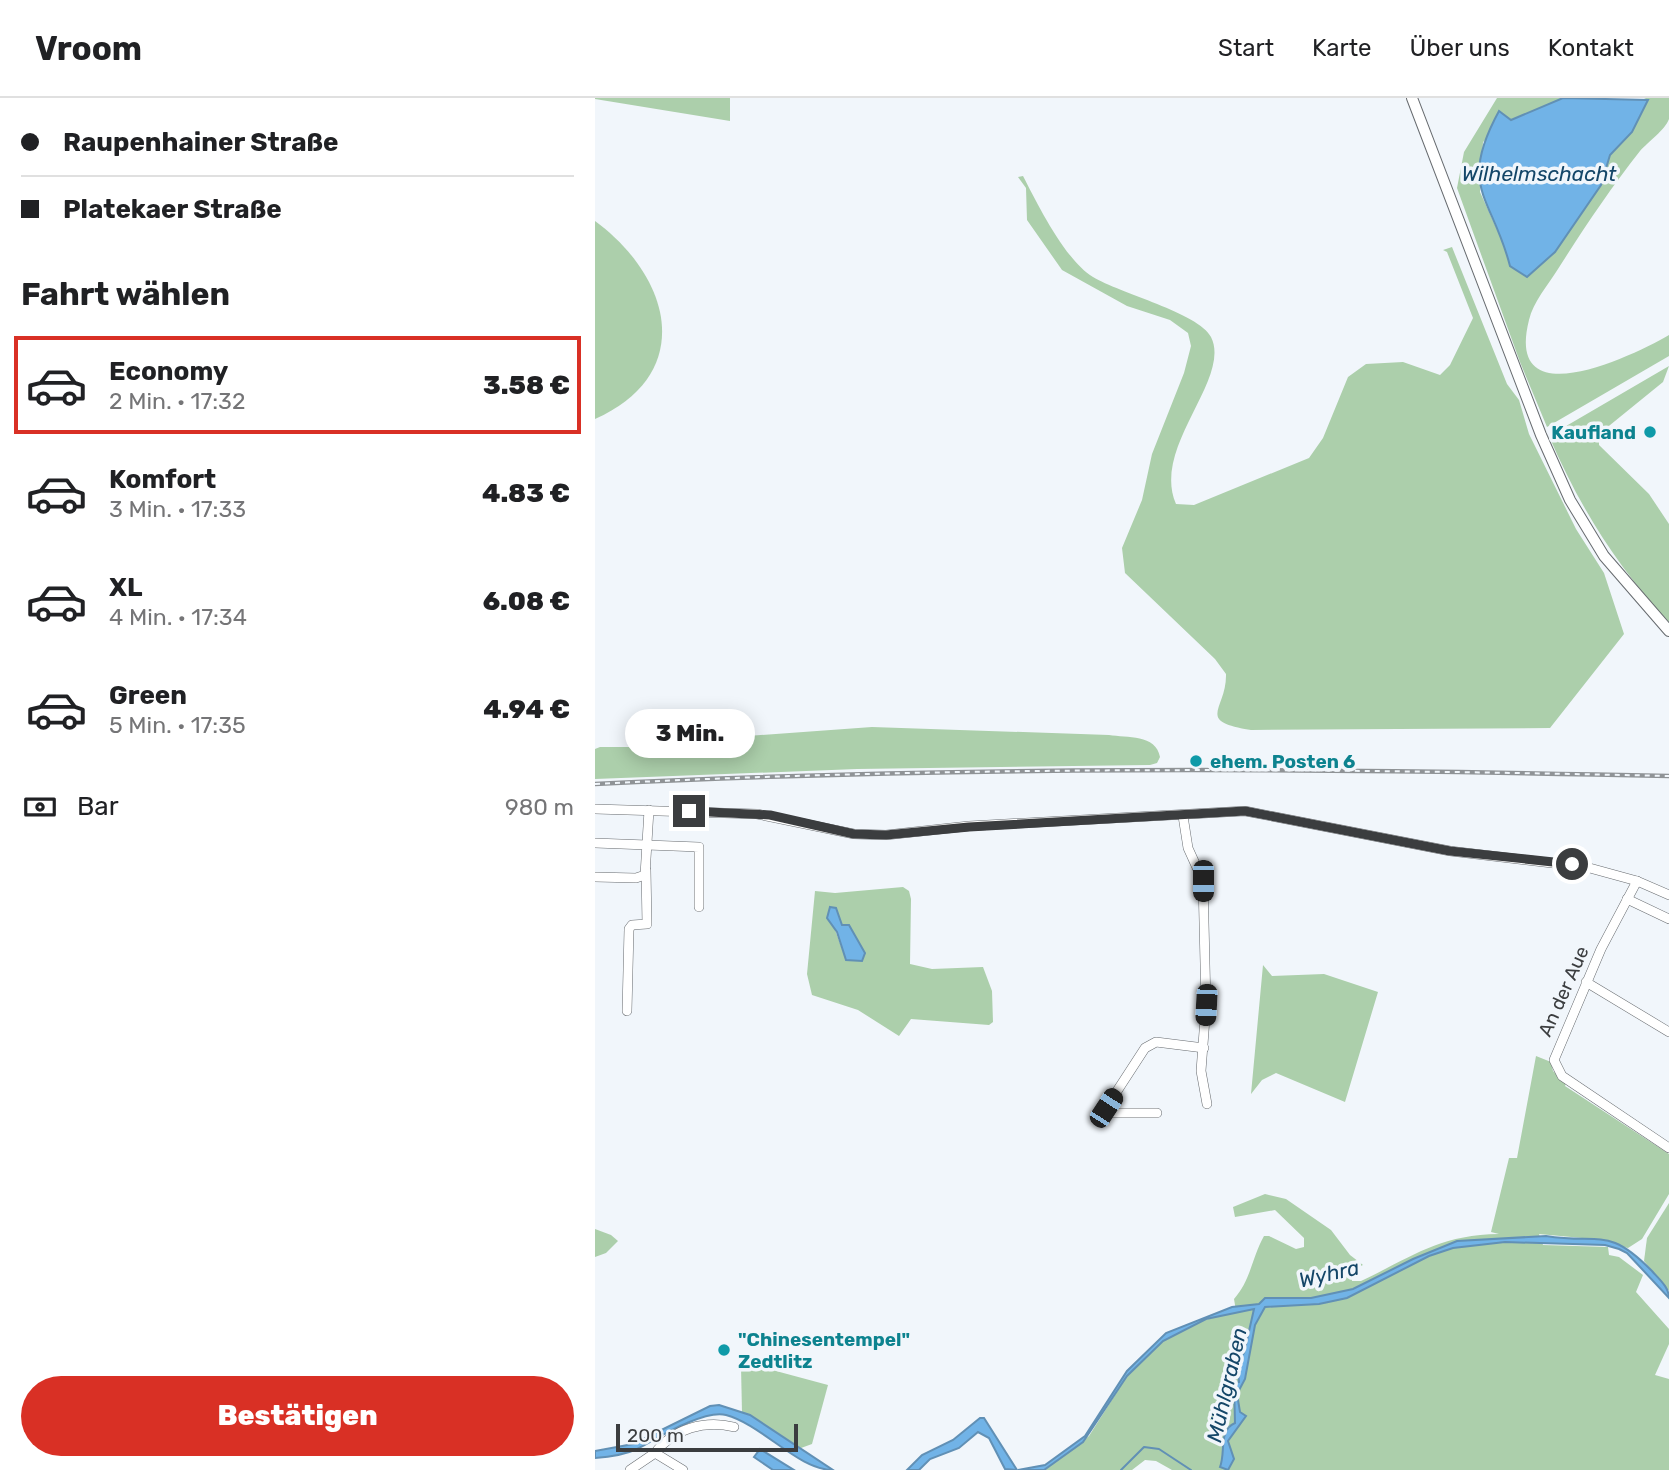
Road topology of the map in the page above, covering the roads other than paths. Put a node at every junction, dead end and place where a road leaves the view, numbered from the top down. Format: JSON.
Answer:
{"nodes":[{"id":1,"x":1412,"y":98,"type":"edge"},
{"id":2,"x":1669,"y":631,"type":"edge"},
{"id":3,"x":595,"y":809,"type":"edge"},
{"id":4,"x":649,"y":810,"type":"junction"},
{"id":5,"x":1183,"y":816,"type":"junction"},
{"id":6,"x":595,"y":843,"type":"edge"},
{"id":7,"x":648,"y":844,"type":"junction"},
{"id":8,"x":646,"y":870,"type":"junction"},
{"id":9,"x":595,"y":877,"type":"edge"},
{"id":10,"x":1637,"y":881,"type":"junction"},
{"id":11,"x":1669,"y":895,"type":"edge"},
{"id":12,"x":1627,"y":899,"type":"junction"},
{"id":13,"x":699,"y":907,"type":"dead end"},
{"id":14,"x":1669,"y":919,"type":"edge"},
{"id":15,"x":1586,"y":982,"type":"junction"},
{"id":16,"x":627,"y":1011,"type":"dead end"},
{"id":17,"x":1669,"y":1032,"type":"edge"},
{"id":18,"x":1204,"y":1048,"type":"junction"},
{"id":19,"x":1207,"y":1104,"type":"dead end"},
{"id":20,"x":1157,"y":1112,"type":"dead end"},
{"id":21,"x":1669,"y":1148,"type":"edge"},
{"id":22,"x":734,"y":1427,"type":"dead end"},
{"id":23,"x":655,"y":1453,"type":"junction"},
{"id":24,"x":630,"y":1470,"type":"edge"},
{"id":25,"x":683,"y":1470,"type":"edge"}],
"edges":[{"from":1,"to":2,"type":"main road"},
{"from":3,"to":4,"type":"street"},
{"from":4,"to":5,"type":"street"},
{"from":4,"to":7,"type":"street"},
{"from":5,"to":10,"type":"street"},
{"from":5,"to":18,"type":"street"},
{"from":6,"to":7,"type":"street"},
{"from":7,"to":8,"type":"street"},
{"from":7,"to":13,"type":"street"},
{"from":8,"to":9,"type":"street"},
{"from":8,"to":16,"type":"street"},
{"from":10,"to":11,"type":"street"},
{"from":10,"to":12,"type":"street","name":"An der Aue"},
{"from":12,"to":14,"type":"street"},
{"from":12,"to":15,"type":"street","name":"An der Aue"},
{"from":15,"to":17,"type":"street"},
{"from":15,"to":21,"type":"street","name":"An der Aue"},
{"from":18,"to":19,"type":"street"},
{"from":18,"to":20,"type":"street"},
{"from":22,"to":23,"type":"street"},
{"from":23,"to":24,"type":"street"},
{"from":23,"to":25,"type":"street"}]}
